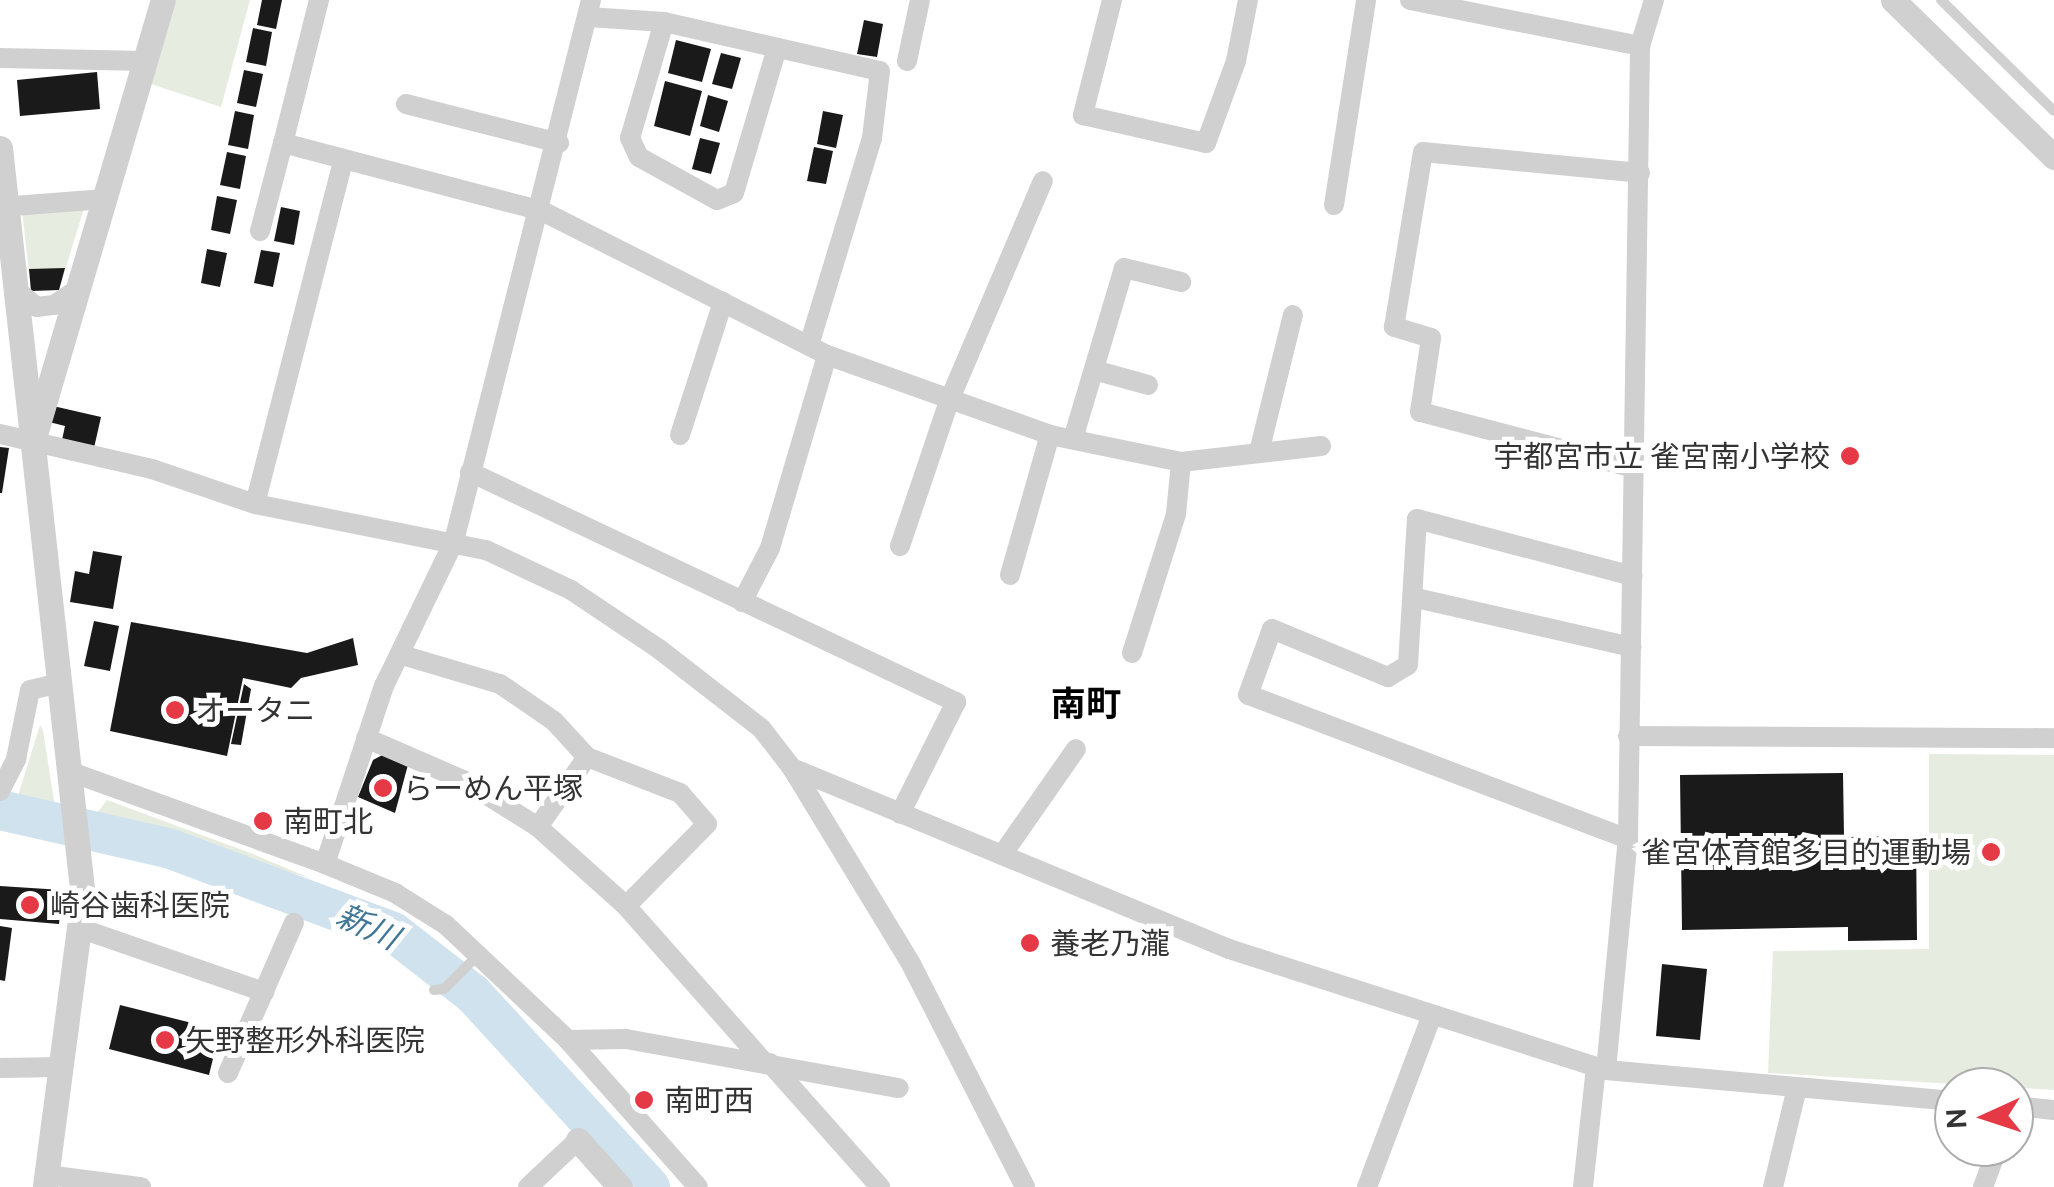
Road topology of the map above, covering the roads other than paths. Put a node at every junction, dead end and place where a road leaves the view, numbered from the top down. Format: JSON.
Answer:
{"nodes":[{"id":1,"x":163,"y":0,"type":"edge"},
{"id":2,"x":319,"y":0,"type":"edge"},
{"id":3,"x":920,"y":0,"type":"edge"},
{"id":4,"x":1112,"y":0,"type":"edge"},
{"id":5,"x":1248,"y":0,"type":"edge"},
{"id":6,"x":1366,"y":0,"type":"edge"},
{"id":7,"x":1410,"y":0,"type":"edge"},
{"id":8,"x":1654,"y":0,"type":"edge"},
{"id":9,"x":1892,"y":0,"type":"edge"},
{"id":10,"x":1941,"y":0,"type":"edge"},
{"id":11,"x":590,"y":8,"type":"edge"},
{"id":12,"x":1513,"y":10,"type":"edge"},
{"id":13,"x":664,"y":22,"type":"junction"},
{"id":14,"x":1640,"y":46,"type":"junction"},
{"id":15,"x":777,"y":48,"type":"junction"},
{"id":16,"x":0,"y":58,"type":"edge"},
{"id":17,"x":145,"y":61,"type":"junction"},
{"id":18,"x":906,"y":62,"type":"dead end"},
{"id":19,"x":406,"y":104,"type":"dead end"},
{"id":20,"x":2054,"y":111,"type":"edge"},
{"id":21,"x":282,"y":143,"type":"junction"},
{"id":22,"x":559,"y":143,"type":"junction"},
{"id":23,"x":0,"y":148,"type":"edge"},
{"id":24,"x":2054,"y":157,"type":"edge"},
{"id":25,"x":342,"y":160,"type":"junction"},
{"id":26,"x":1640,"y":173,"type":"junction"},
{"id":27,"x":1044,"y":181,"type":"dead end"},
{"id":28,"x":105,"y":200,"type":"junction"},
{"id":29,"x":1334,"y":206,"type":"dead end"},
{"id":30,"x":3,"y":207,"type":"edge"},
{"id":31,"x":542,"y":211,"type":"junction"},
{"id":32,"x":260,"y":231,"type":"dead end"},
{"id":33,"x":1180,"y":282,"type":"dead end"},
{"id":34,"x":79,"y":288,"type":"junction"},
{"id":35,"x":16,"y":290,"type":"junction"},
{"id":36,"x":722,"y":302,"type":"junction"},
{"id":37,"x":1293,"y":315,"type":"dead end"},
{"id":38,"x":818,"y":350,"type":"junction"},
{"id":39,"x":1094,"y":370,"type":"junction"},
{"id":40,"x":1148,"y":385,"type":"dead end"},
{"id":41,"x":949,"y":401,"type":"junction"},
{"id":42,"x":0,"y":434,"type":"edge"},
{"id":43,"x":680,"y":435,"type":"dead end"},
{"id":44,"x":1050,"y":436,"type":"junction"},
{"id":45,"x":1073,"y":439,"type":"junction"},
{"id":46,"x":34,"y":441,"type":"junction"},
{"id":47,"x":1321,"y":446,"type":"dead end"},
{"id":48,"x":1259,"y":452,"type":"junction"},
{"id":49,"x":1181,"y":462,"type":"junction"},
{"id":50,"x":1634,"y":468,"type":"junction"},
{"id":51,"x":470,"y":472,"type":"junction"},
{"id":52,"x":255,"y":504,"type":"junction"},
{"id":53,"x":454,"y":541,"type":"junction"},
{"id":54,"x":900,"y":546,"type":"dead end"},
{"id":55,"x":1010,"y":575,"type":"dead end"},
{"id":56,"x":1632,"y":576,"type":"junction"},
{"id":57,"x":1416,"y":598,"type":"junction"},
{"id":58,"x":742,"y":602,"type":"junction"},
{"id":59,"x":1631,"y":647,"type":"junction"},
{"id":60,"x":1132,"y":652,"type":"dead end"},
{"id":61,"x":402,"y":654,"type":"junction"},
{"id":62,"x":60,"y":683,"type":"junction"},
{"id":63,"x":1628,"y":736,"type":"junction"},
{"id":64,"x":366,"y":738,"type":"junction"},
{"id":65,"x":2054,"y":738,"type":"edge"},
{"id":66,"x":1076,"y":749,"type":"dead end"},
{"id":67,"x":587,"y":757,"type":"junction"},
{"id":68,"x":792,"y":768,"type":"junction"},
{"id":69,"x":71,"y":772,"type":"junction"},
{"id":70,"x":0,"y":790,"type":"edge"},
{"id":71,"x":900,"y":814,"type":"junction"},
{"id":72,"x":538,"y":827,"type":"junction"},
{"id":73,"x":1628,"y":839,"type":"junction"},
{"id":74,"x":1002,"y":855,"type":"junction"},
{"id":75,"x":325,"y":864,"type":"junction"},
{"id":76,"x":626,"y":906,"type":"junction"},
{"id":77,"x":294,"y":923,"type":"dead end"},
{"id":78,"x":82,"y":930,"type":"junction"},
{"id":79,"x":480,"y":953,"type":"junction"},
{"id":80,"x":439,"y":990,"type":"dead end"},
{"id":81,"x":264,"y":992,"type":"junction"},
{"id":82,"x":1432,"y":1015,"type":"junction"},
{"id":83,"x":568,"y":1040,"type":"junction"},
{"id":84,"x":767,"y":1062,"type":"junction"},
{"id":85,"x":60,"y":1066,"type":"junction"},
{"id":86,"x":0,"y":1068,"type":"edge"},
{"id":87,"x":1600,"y":1069,"type":"junction"},
{"id":88,"x":228,"y":1073,"type":"dead end"},
{"id":89,"x":898,"y":1088,"type":"dead end"},
{"id":90,"x":1797,"y":1088,"type":"junction"},
{"id":91,"x":1934,"y":1099,"type":"edge"},
{"id":92,"x":578,"y":1140,"type":"joint"},
{"id":93,"x":46,"y":1181,"type":"edge"},
{"id":94,"x":141,"y":1187,"type":"edge"},
{"id":95,"x":528,"y":1187,"type":"edge"},
{"id":96,"x":620,"y":1187,"type":"edge"},
{"id":97,"x":698,"y":1187,"type":"edge"},
{"id":98,"x":880,"y":1187,"type":"edge"},
{"id":99,"x":1025,"y":1187,"type":"edge"},
{"id":100,"x":1367,"y":1187,"type":"edge"},
{"id":101,"x":1583,"y":1187,"type":"edge"},
{"id":102,"x":1772,"y":1187,"type":"edge"}],
"edges":[{"from":1,"to":17,"type":"street"},
{"from":2,"to":21,"type":"street"},
{"from":3,"to":18,"type":"street"},
{"from":4,"to":5,"type":"street"},
{"from":6,"to":29,"type":"street"},
{"from":7,"to":12,"type":"street"},
{"from":8,"to":14,"type":"street"},
{"from":9,"to":24,"type":"street"},
{"from":10,"to":20,"type":"lane"},
{"from":11,"to":13,"type":"street"},
{"from":11,"to":22,"type":"street"},
{"from":12,"to":14,"type":"street"},
{"from":13,"to":15,"type":"street"},
{"from":13,"to":15,"type":"street"},
{"from":14,"to":26,"type":"street"},
{"from":15,"to":38,"type":"street"},
{"from":16,"to":17,"type":"street"},
{"from":17,"to":28,"type":"street"},
{"from":19,"to":22,"type":"street"},
{"from":21,"to":25,"type":"street"},
{"from":21,"to":32,"type":"street"},
{"from":22,"to":31,"type":"street"},
{"from":23,"to":30,"type":"street"},
{"from":25,"to":31,"type":"street"},
{"from":25,"to":52,"type":"street"},
{"from":26,"to":50,"type":"street"},
{"from":26,"to":50,"type":"street"},
{"from":27,"to":41,"type":"street"},
{"from":28,"to":30,"type":"street"},
{"from":28,"to":34,"type":"street"},
{"from":30,"to":35,"type":"street"},
{"from":31,"to":36,"type":"street"},
{"from":31,"to":51,"type":"street"},
{"from":33,"to":39,"type":"street"},
{"from":34,"to":35,"type":"street"},
{"from":34,"to":46,"type":"street"},
{"from":35,"to":46,"type":"street"},
{"from":36,"to":38,"type":"street"},
{"from":36,"to":43,"type":"street"},
{"from":37,"to":48,"type":"street"},
{"from":38,"to":41,"type":"street"},
{"from":38,"to":58,"type":"street"},
{"from":39,"to":40,"type":"street"},
{"from":39,"to":45,"type":"street"},
{"from":41,"to":44,"type":"street"},
{"from":41,"to":54,"type":"street"},
{"from":42,"to":46,"type":"street"},
{"from":44,"to":45,"type":"street"},
{"from":44,"to":55,"type":"street"},
{"from":45,"to":49,"type":"street"},
{"from":46,"to":52,"type":"street"},
{"from":46,"to":62,"type":"street"},
{"from":47,"to":48,"type":"street"},
{"from":48,"to":49,"type":"street"},
{"from":49,"to":60,"type":"street"},
{"from":50,"to":56,"type":"street"},
{"from":51,"to":53,"type":"street"},
{"from":51,"to":58,"type":"street"},
{"from":52,"to":53,"type":"street"},
{"from":53,"to":61,"type":"street"},
{"from":53,"to":68,"type":"street"},
{"from":56,"to":57,"type":"street"},
{"from":56,"to":59,"type":"street"},
{"from":57,"to":59,"type":"street"},
{"from":57,"to":73,"type":"street"},
{"from":58,"to":71,"type":"street"},
{"from":59,"to":63,"type":"street"},
{"from":61,"to":64,"type":"street"},
{"from":61,"to":67,"type":"street"},
{"from":62,"to":69,"type":"street"},
{"from":62,"to":70,"type":"street"},
{"from":63,"to":65,"type":"street"},
{"from":63,"to":73,"type":"street"},
{"from":64,"to":72,"type":"street"},
{"from":64,"to":75,"type":"street"},
{"from":66,"to":74,"type":"street"},
{"from":67,"to":72,"type":"street"},
{"from":67,"to":76,"type":"street"},
{"from":68,"to":71,"type":"street"},
{"from":68,"to":99,"type":"street"},
{"from":69,"to":75,"type":"street"},
{"from":69,"to":78,"type":"street"},
{"from":71,"to":74,"type":"street"},
{"from":72,"to":76,"type":"street"},
{"from":73,"to":87,"type":"street"},
{"from":74,"to":82,"type":"street"},
{"from":75,"to":79,"type":"street"},
{"from":76,"to":84,"type":"street"},
{"from":77,"to":81,"type":"street"},
{"from":78,"to":81,"type":"street"},
{"from":78,"to":85,"type":"street"},
{"from":79,"to":80,"type":"lane"},
{"from":79,"to":83,"type":"street"},
{"from":81,"to":88,"type":"street"},
{"from":82,"to":87,"type":"street"},
{"from":82,"to":100,"type":"street"},
{"from":83,"to":84,"type":"street"},
{"from":83,"to":97,"type":"street"},
{"from":84,"to":89,"type":"street"},
{"from":84,"to":98,"type":"street"},
{"from":85,"to":86,"type":"street"},
{"from":85,"to":93,"type":"street"},
{"from":87,"to":90,"type":"street"},
{"from":87,"to":101,"type":"street"},
{"from":90,"to":91,"type":"street"},
{"from":90,"to":102,"type":"street"},
{"from":92,"to":95,"type":"street"},
{"from":92,"to":96,"type":"street"},
{"from":93,"to":94,"type":"street"}]}
